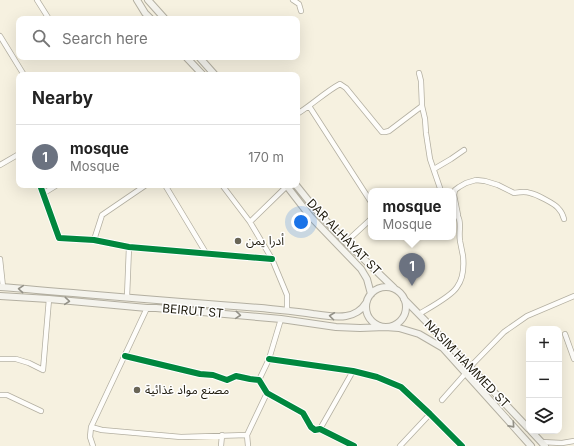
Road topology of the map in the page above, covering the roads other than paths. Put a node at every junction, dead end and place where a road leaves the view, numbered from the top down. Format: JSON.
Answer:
{"nodes":[{"id":1,"x":37,"y":0,"type":"edge"},
{"id":2,"x":137,"y":0,"type":"edge"},
{"id":3,"x":148,"y":0,"type":"edge"},
{"id":4,"x":293,"y":0,"type":"edge"},
{"id":5,"x":301,"y":11,"type":"dead end"},
{"id":6,"x":47,"y":16,"type":"edge"},
{"id":7,"x":148,"y":16,"type":"edge"},
{"id":8,"x":162,"y":16,"type":"edge"},
{"id":9,"x":0,"y":36,"type":"edge"},
{"id":10,"x":189,"y":60,"type":"edge"},
{"id":11,"x":202,"y":60,"type":"edge"},
{"id":12,"x":22,"y":72,"type":"edge"},
{"id":13,"x":200,"y":72,"type":"edge"},
{"id":14,"x":212,"y":72,"type":"edge"},
{"id":15,"x":419,"y":73,"type":"dead end"},
{"id":16,"x":309,"y":106,"type":"junction"},
{"id":17,"x":422,"y":106,"type":"junction"},
{"id":18,"x":300,"y":112,"type":"edge"},
{"id":19,"x":464,"y":150,"type":"dead end"},
{"id":20,"x":16,"y":156,"type":"edge"},
{"id":21,"x":0,"y":165,"type":"edge"},
{"id":22,"x":434,"y":169,"type":"junction"},
{"id":23,"x":42,"y":188,"type":"edge"},
{"id":24,"x":52,"y":188,"type":"edge"},
{"id":25,"x":142,"y":188,"type":"edge"},
{"id":26,"x":166,"y":188,"type":"edge"},
{"id":27,"x":224,"y":188,"type":"edge"},
{"id":28,"x":284,"y":188,"type":"edge"},
{"id":29,"x":289,"y":188,"type":"edge"},
{"id":30,"x":298,"y":188,"type":"edge"},
{"id":31,"x":440,"y":188,"type":"edge"},
{"id":32,"x":456,"y":189,"type":"edge"},
{"id":33,"x":44,"y":193,"type":"junction"},
{"id":34,"x":368,"y":197,"type":"edge"},
{"id":35,"x":456,"y":204,"type":"edge"},
{"id":36,"x":458,"y":214,"type":"joint"},
{"id":37,"x":564,"y":219,"type":"dead end"},
{"id":38,"x":368,"y":221,"type":"edge"},
{"id":39,"x":250,"y":222,"type":"junction"},
{"id":40,"x":94,"y":240,"type":"junction"},
{"id":41,"x":346,"y":242,"type":"junction"},
{"id":42,"x":129,"y":247,"type":"junction"},
{"id":43,"x":206,"y":254,"type":"junction"},
{"id":44,"x":0,"y":259,"type":"edge"},
{"id":45,"x":272,"y":259,"type":"junction"},
{"id":46,"x":1,"y":287,"type":"edge"},
{"id":47,"x":394,"y":288,"type":"junction"},
{"id":48,"x":370,"y":294,"type":"junction"},
{"id":49,"x":0,"y":296,"type":"edge"},
{"id":50,"x":574,"y":296,"type":"edge"},
{"id":51,"x":127,"y":297,"type":"junction"},
{"id":52,"x":49,"y":299,"type":"junction"},
{"id":53,"x":404,"y":299,"type":"junction"},
{"id":54,"x":157,"y":301,"type":"junction"},
{"id":55,"x":366,"y":303,"type":"junction"},
{"id":56,"x":147,"y":308,"type":"junction"},
{"id":57,"x":156,"y":308,"type":"junction"},
{"id":58,"x":287,"y":310,"type":"junction"},
{"id":59,"x":420,"y":314,"type":"junction"},
{"id":60,"x":281,"y":319,"type":"junction"},
{"id":61,"x":385,"y":327,"type":"junction"},
{"id":62,"x":565,"y":334,"type":"dead end"},
{"id":63,"x":125,"y":356,"type":"junction"},
{"id":64,"x":0,"y":359,"type":"edge"},
{"id":65,"x":269,"y":359,"type":"junction"},
{"id":66,"x":574,"y":359,"type":"edge"},
{"id":67,"x":470,"y":367,"type":"junction"},
{"id":68,"x":353,"y":371,"type":"junction"},
{"id":69,"x":465,"y":374,"type":"junction"},
{"id":70,"x":259,"y":380,"type":"junction"},
{"id":71,"x":267,"y":393,"type":"junction"},
{"id":72,"x":0,"y":395,"type":"edge"},
{"id":73,"x":442,"y":400,"type":"dead end"},
{"id":74,"x":41,"y":411,"type":"dead end"},
{"id":75,"x":430,"y":414,"type":"junction"},
{"id":76,"x":91,"y":426,"type":"junction"},
{"id":77,"x":526,"y":426,"type":"edge"},
{"id":78,"x":320,"y":429,"type":"junction"},
{"id":79,"x":534,"y":434,"type":"edge"},
{"id":80,"x":222,"y":435,"type":"junction"},
{"id":81,"x":247,"y":435,"type":"junction"},
{"id":82,"x":574,"y":442,"type":"edge"},
{"id":83,"x":543,"y":444,"type":"edge"},
{"id":84,"x":561,"y":444,"type":"edge"},
{"id":85,"x":93,"y":446,"type":"edge"},
{"id":86,"x":221,"y":446,"type":"edge"},
{"id":87,"x":248,"y":446,"type":"edge"},
{"id":88,"x":354,"y":446,"type":"edge"},
{"id":89,"x":400,"y":446,"type":"edge"},
{"id":90,"x":462,"y":446,"type":"edge"},
{"id":91,"x":531,"y":446,"type":"edge"}],
"edges":[{"from":1,"to":6,"type":"street"},
{"from":2,"to":7,"type":"main road"},
{"from":3,"to":8,"type":"main road"},
{"from":4,"to":5,"type":"street"},
{"from":9,"to":12,"type":"street"},
{"from":10,"to":13,"type":"main road"},
{"from":11,"to":14,"type":"main road"},
{"from":15,"to":17,"type":"street"},
{"from":16,"to":17,"type":"street"},
{"from":16,"to":18,"type":"street"},
{"from":16,"to":34,"type":"street"},
{"from":17,"to":22,"type":"street"},
{"from":19,"to":22,"type":"street"},
{"from":20,"to":21,"type":"street"},
{"from":22,"to":31,"type":"street"},
{"from":23,"to":33,"type":"street"},
{"from":24,"to":33,"type":"street"},
{"from":25,"to":40,"type":"street"},
{"from":26,"to":43,"type":"street"},
{"from":27,"to":39,"type":"street"},
{"from":28,"to":39,"type":"street"},
{"from":29,"to":48,"type":"main road","name":"DAR ALHAYAT ST"},
{"from":30,"to":41,"type":"main road","name":"DAR ALHAYAT ST"},
{"from":32,"to":37,"type":"street"},
{"from":33,"to":40,"type":"street"},
{"from":35,"to":36,"type":"street"},
{"from":36,"to":59,"type":"street"},
{"from":38,"to":41,"type":"street"},
{"from":39,"to":45,"type":"street"},
{"from":40,"to":42,"type":"street"},
{"from":41,"to":47,"type":"main road","name":"DAR ALHAYAT ST"},
{"from":42,"to":43,"type":"street"},
{"from":42,"to":51,"type":"street"},
{"from":43,"to":45,"type":"street"},
{"from":44,"to":46,"type":"street"},
{"from":45,"to":58,"type":"street"},
{"from":51,"to":46,"type":"main road","name":"BEIRUT ST","one_way":true},
{"from":47,"to":48,"type":"main road"},
{"from":47,"to":53,"type":"main road"},
{"from":48,"to":55,"type":"main road"},
{"from":49,"to":52,"type":"main road","name":"BEIRUT ST"},
{"from":50,"to":67,"type":"street"},
{"from":51,"to":54,"type":"main road","name":"BEIRUT ST"},
{"from":52,"to":56,"type":"main road","name":"BEIRUT ST","one_way":true},
{"from":52,"to":64,"type":"street"},
{"from":53,"to":59,"type":"main road","name":"NASIM HAMMED ST"},
{"from":53,"to":61,"type":"main road"},
{"from":54,"to":57,"type":"main road"},
{"from":54,"to":58,"type":"main road","name":"BEIRUT ST"},
{"from":55,"to":58,"type":"main road","name":"BEIRUT ST","one_way":true},
{"from":55,"to":61,"type":"main road"},
{"from":56,"to":57,"type":"main road","name":"BEIRUT ST"},
{"from":56,"to":63,"type":"street"},
{"from":57,"to":60,"type":"main road","name":"BEIRUT ST","one_way":true},
{"from":59,"to":67,"type":"main road","name":"NASIM HAMMED ST"},
{"from":60,"to":61,"type":"main road","name":"BEIRUT ST"},
{"from":60,"to":65,"type":"street"},
{"from":61,"to":69,"type":"main road","name":"NASIM HAMMED ST"},
{"from":62,"to":66,"type":"street"},
{"from":63,"to":70,"type":"street"},
{"from":63,"to":76,"type":"street"},
{"from":65,"to":68,"type":"street"},
{"from":65,"to":70,"type":"street"},
{"from":67,"to":77,"type":"main road","name":"NASIM HAMMED ST"},
{"from":68,"to":75,"type":"street"},
{"from":68,"to":78,"type":"street"},
{"from":69,"to":73,"type":"street"},
{"from":69,"to":91,"type":"main road","name":"NASIM HAMMED ST","one_way":true},
{"from":70,"to":71,"type":"street"},
{"from":71,"to":78,"type":"street"},
{"from":71,"to":81,"type":"street"},
{"from":72,"to":74,"type":"street"},
{"from":75,"to":89,"type":"street"},
{"from":75,"to":90,"type":"street"},
{"from":76,"to":80,"type":"street"},
{"from":76,"to":85,"type":"street"},
{"from":78,"to":88,"type":"street"},
{"from":79,"to":83,"type":"main road","name":"NASIM HAMMED ST"},
{"from":80,"to":81,"type":"street"},
{"from":80,"to":86,"type":"street"},
{"from":81,"to":87,"type":"street"},
{"from":82,"to":84,"type":"street"},
{"from":83,"to":84,"type":"street"}]}
